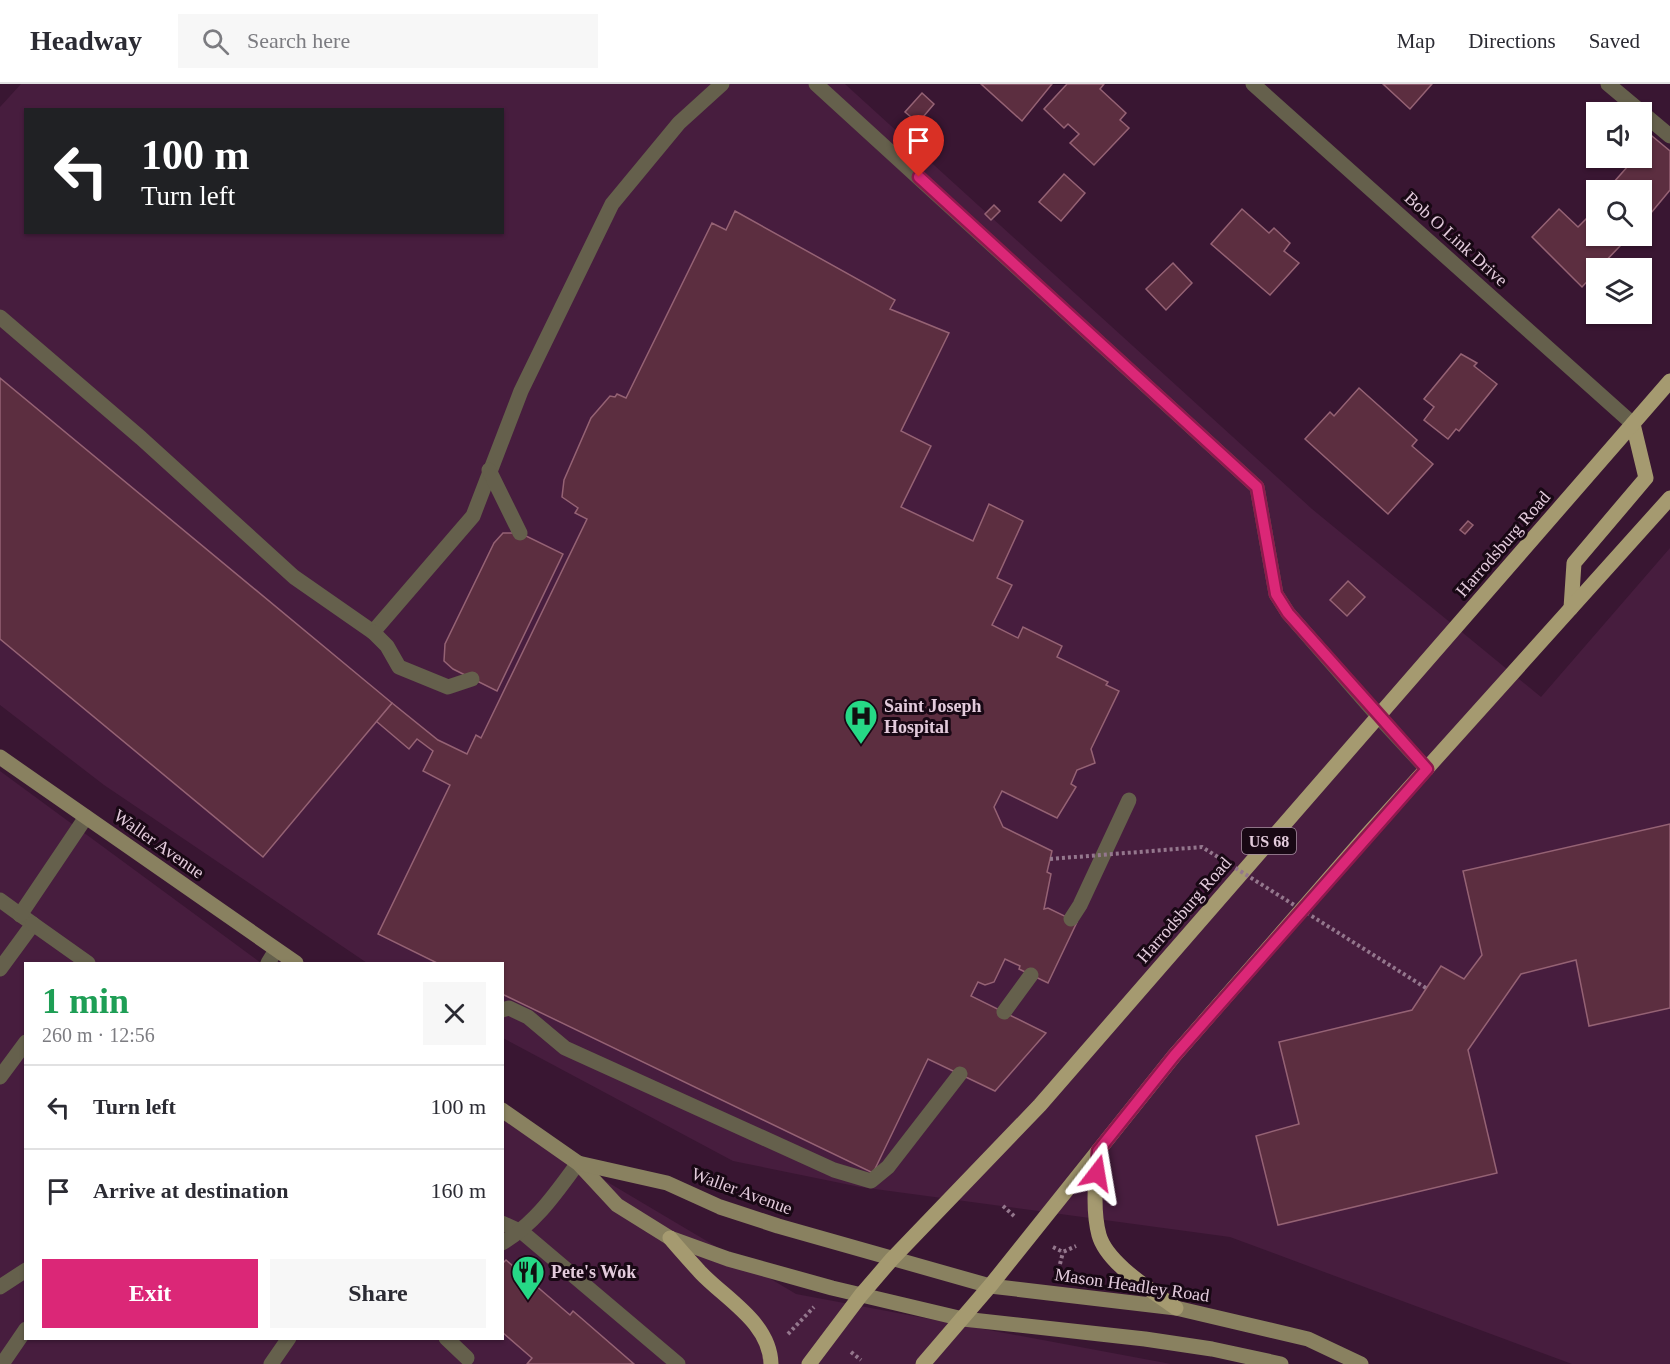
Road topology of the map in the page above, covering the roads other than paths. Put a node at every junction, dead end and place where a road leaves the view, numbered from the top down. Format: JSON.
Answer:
{"nodes":[{"id":1,"x":722,"y":84,"type":"edge"},
{"id":2,"x":816,"y":84,"type":"edge"},
{"id":3,"x":1253,"y":84,"type":"edge"},
{"id":4,"x":1608,"y":84,"type":"edge"},
{"id":5,"x":1670,"y":136,"type":"edge"},
{"id":6,"x":0,"y":317,"type":"edge"},
{"id":7,"x":1670,"y":381,"type":"edge"},
{"id":8,"x":1633,"y":424,"type":"junction"},
{"id":9,"x":489,"y":471,"type":"junction"},
{"id":10,"x":1670,"y":498,"type":"edge"},
{"id":11,"x":520,"y":533,"type":"dead end"},
{"id":12,"x":1572,"y":608,"type":"junction"},
{"id":13,"x":373,"y":632,"type":"junction"},
{"id":14,"x":472,"y":679,"type":"dead end"},
{"id":15,"x":1378,"y":716,"type":"junction"},
{"id":16,"x":0,"y":757,"type":"edge"},
{"id":17,"x":1427,"y":769,"type":"junction"},
{"id":18,"x":1129,"y":800,"type":"dead end"},
{"id":19,"x":86,"y":817,"type":"junction"},
{"id":20,"x":0,"y":900,"type":"edge"},
{"id":21,"x":20,"y":915,"type":"junction"},
{"id":22,"x":1071,"y":919,"type":"dead end"},
{"id":23,"x":33,"y":924,"type":"junction"},
{"id":24,"x":272,"y":956,"type":"edge"},
{"id":25,"x":85,"y":962,"type":"edge"},
{"id":26,"x":293,"y":962,"type":"edge"},
{"id":27,"x":0,"y":969,"type":"edge"},
{"id":28,"x":1031,"y":975,"type":"dead end"},
{"id":29,"x":504,"y":1009,"type":"edge"},
{"id":30,"x":1004,"y":1012,"type":"dead end"},
{"id":31,"x":24,"y":1045,"type":"edge"},
{"id":32,"x":960,"y":1074,"type":"dead end"},
{"id":33,"x":0,"y":1077,"type":"edge"},
{"id":34,"x":504,"y":1111,"type":"edge"},
{"id":35,"x":1098,"y":1151,"type":"junction"},
{"id":36,"x":578,"y":1163,"type":"junction"},
{"id":37,"x":504,"y":1224,"type":"edge"},
{"id":38,"x":522,"y":1232,"type":"junction"},
{"id":39,"x":670,"y":1238,"type":"junction"},
{"id":40,"x":504,"y":1242,"type":"edge"},
{"id":41,"x":892,"y":1259,"type":"junction"},
{"id":42,"x":24,"y":1271,"type":"edge"},
{"id":43,"x":990,"y":1286,"type":"junction"},
{"id":44,"x":0,"y":1287,"type":"edge"},
{"id":45,"x":861,"y":1295,"type":"junction"},
{"id":46,"x":1176,"y":1308,"type":"junction"},
{"id":47,"x":963,"y":1319,"type":"junction"},
{"id":48,"x":24,"y":1332,"type":"edge"},
{"id":49,"x":288,"y":1340,"type":"edge"},
{"id":50,"x":448,"y":1340,"type":"edge"},
{"id":51,"x":467,"y":1358,"type":"dead end"},
{"id":52,"x":2,"y":1364,"type":"edge"},
{"id":53,"x":271,"y":1364,"type":"edge"},
{"id":54,"x":678,"y":1364,"type":"edge"},
{"id":55,"x":771,"y":1364,"type":"edge"},
{"id":56,"x":809,"y":1364,"type":"edge"},
{"id":57,"x":923,"y":1364,"type":"edge"},
{"id":58,"x":1281,"y":1364,"type":"edge"},
{"id":59,"x":1361,"y":1364,"type":"edge"}],
"edges":[{"from":1,"to":9,"type":"street"},
{"from":2,"to":15,"type":"street"},
{"from":3,"to":8,"type":"street","name":"Bob O Link Drive"},
{"from":4,"to":5,"type":"street"},
{"from":6,"to":13,"type":"street"},
{"from":7,"to":8,"type":"main road","name":"Harrodsburg Road","number":"US 68"},
{"from":8,"to":12,"type":"main road"},
{"from":8,"to":15,"type":"main road","name":"Harrodsburg Road","number":"US 68"},
{"from":9,"to":11,"type":"street"},
{"from":9,"to":13,"type":"street"},
{"from":10,"to":12,"type":"main road"},
{"from":12,"to":17,"type":"main road"},
{"from":13,"to":14,"type":"street"},
{"from":15,"to":17,"type":"street"},
{"from":15,"to":41,"type":"main road","name":"Harrodsburg Road","number":"US 68"},
{"from":16,"to":19,"type":"main road","name":"Waller Avenue"},
{"from":17,"to":35,"type":"main road"},
{"from":18,"to":22,"type":"street"},
{"from":19,"to":21,"type":"street"},
{"from":19,"to":24,"type":"main road","name":"Waller Avenue"},
{"from":20,"to":21,"type":"street"},
{"from":21,"to":23,"type":"street"},
{"from":23,"to":25,"type":"street"},
{"from":23,"to":27,"type":"street"},
{"from":24,"to":26,"type":"main road","name":"Waller Avenue"},
{"from":28,"to":30,"type":"street"},
{"from":29,"to":32,"type":"street"},
{"from":31,"to":33,"type":"street"},
{"from":34,"to":36,"type":"main road","name":"Waller Avenue"},
{"from":35,"to":43,"type":"main road"},
{"from":35,"to":46,"type":"main road"},
{"from":36,"to":38,"type":"street"},
{"from":36,"to":39,"type":"main road","name":"Waller Avenue"},
{"from":36,"to":41,"type":"main road","name":"Waller Avenue"},
{"from":37,"to":38,"type":"street"},
{"from":38,"to":40,"type":"street"},
{"from":38,"to":54,"type":"street"},
{"from":39,"to":45,"type":"main road","name":"Waller Avenue"},
{"from":39,"to":55,"type":"main road"},
{"from":41,"to":43,"type":"main road","name":"Mason Headley Road"},
{"from":41,"to":45,"type":"main road","name":"Harrodsburg Road","number":"US 68"},
{"from":42,"to":44,"type":"street"},
{"from":43,"to":46,"type":"main road","name":"Mason Headley Road"},
{"from":43,"to":47,"type":"main road"},
{"from":45,"to":47,"type":"main road"},
{"from":45,"to":56,"type":"main road","number":"US 68"},
{"from":46,"to":59,"type":"main road","name":"Mason Headley Road"},
{"from":47,"to":57,"type":"main road"},
{"from":47,"to":58,"type":"main road"},
{"from":48,"to":52,"type":"street"},
{"from":49,"to":53,"type":"street"},
{"from":50,"to":51,"type":"street"}]}
